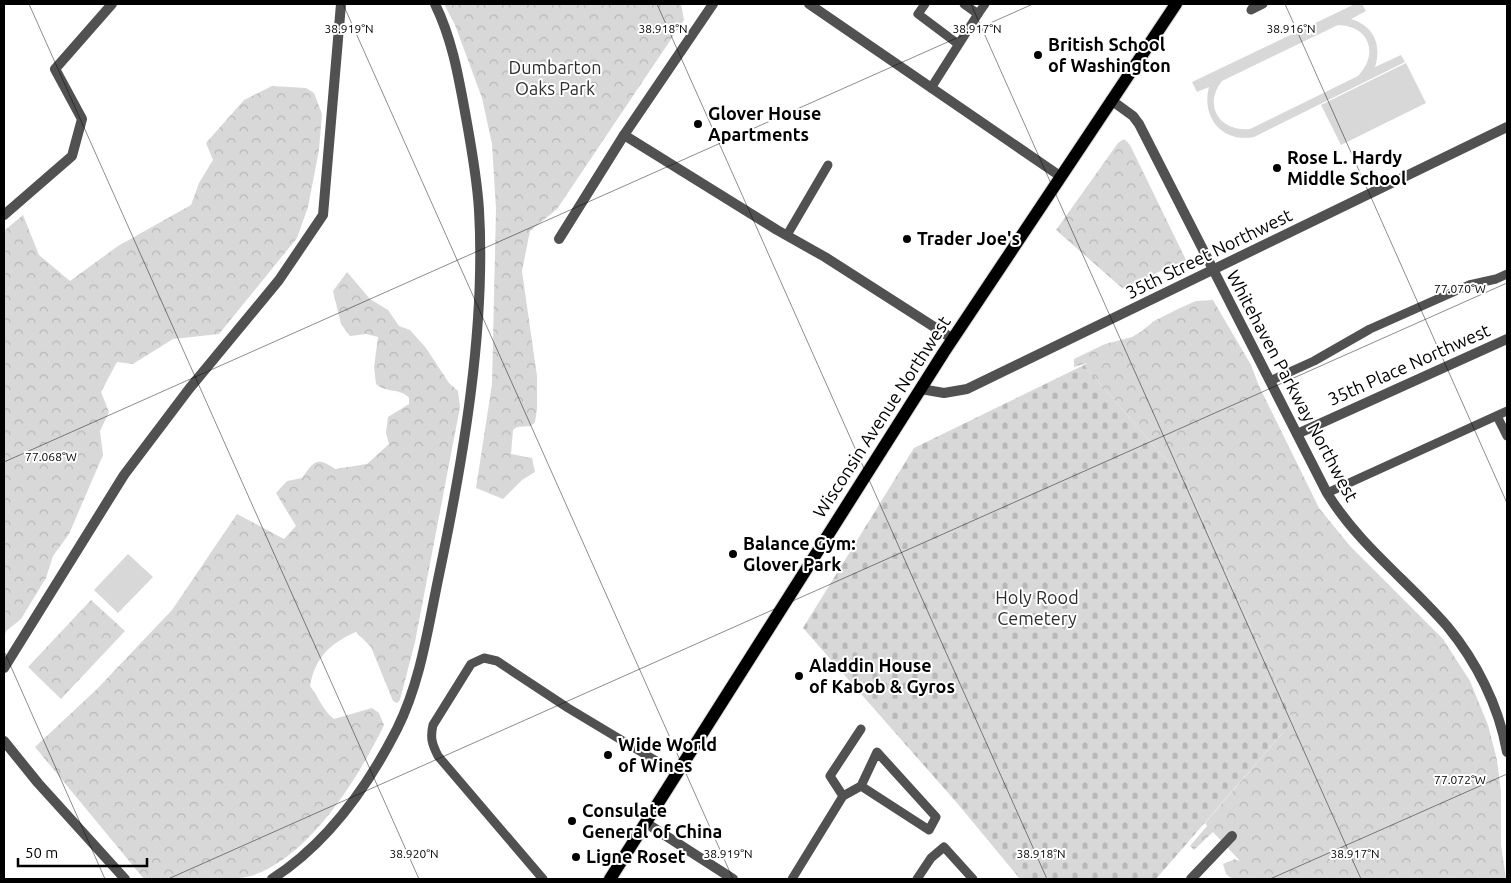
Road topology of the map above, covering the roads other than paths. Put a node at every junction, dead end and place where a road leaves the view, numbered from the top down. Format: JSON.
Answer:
{"nodes":[{"id":1,"x":112,"y":4,"type":"edge"},
{"id":2,"x":342,"y":4,"type":"edge"},
{"id":3,"x":435,"y":4,"type":"edge"},
{"id":4,"x":713,"y":4,"type":"edge"},
{"id":5,"x":809,"y":4,"type":"edge"},
{"id":6,"x":924,"y":4,"type":"edge"},
{"id":7,"x":964,"y":4,"type":"edge"},
{"id":8,"x":983,"y":4,"type":"edge"},
{"id":9,"x":1176,"y":4,"type":"edge"},
{"id":10,"x":1254,"y":4,"type":"edge"},
{"id":11,"x":1263,"y":4,"type":"edge"},
{"id":12,"x":978,"y":14,"type":"junction"},
{"id":13,"x":958,"y":44,"type":"junction"},
{"id":14,"x":931,"y":88,"type":"junction"},
{"id":15,"x":1111,"y":100,"type":"junction"},
{"id":16,"x":1506,"y":130,"type":"edge"},
{"id":17,"x":624,"y":135,"type":"junction"},
{"id":18,"x":828,"y":165,"type":"dead end"},
{"id":19,"x":1060,"y":176,"type":"junction"},
{"id":20,"x":4,"y":215,"type":"edge"},
{"id":21,"x":787,"y":235,"type":"junction"},
{"id":22,"x":559,"y":239,"type":"dead end"},
{"id":23,"x":1213,"y":271,"type":"junction"},
{"id":24,"x":1507,"y":274,"type":"edge"},
{"id":25,"x":953,"y":339,"type":"junction"},
{"id":26,"x":1507,"y":339,"type":"edge"},
{"id":27,"x":1270,"y":381,"type":"junction"},
{"id":28,"x":921,"y":389,"type":"junction"},
{"id":29,"x":1507,"y":411,"type":"edge"},
{"id":30,"x":1497,"y":416,"type":"junction"},
{"id":31,"x":1297,"y":434,"type":"junction"},
{"id":32,"x":1507,"y":436,"type":"edge"},
{"id":33,"x":1327,"y":493,"type":"junction"},
{"id":34,"x":4,"y":668,"type":"edge"},
{"id":35,"x":861,"y":729,"type":"dead end"},
{"id":36,"x":4,"y":741,"type":"edge"},
{"id":37,"x":1507,"y":752,"type":"edge"},
{"id":38,"x":678,"y":774,"type":"junction"},
{"id":39,"x":861,"y":786,"type":"junction"},
{"id":40,"x":843,"y":796,"type":"junction"},
{"id":41,"x":646,"y":824,"type":"junction"},
{"id":42,"x":1232,"y":836,"type":"dead end"},
{"id":43,"x":125,"y":879,"type":"edge"},
{"id":44,"x":272,"y":879,"type":"edge"},
{"id":45,"x":543,"y":879,"type":"edge"},
{"id":46,"x":610,"y":879,"type":"edge"},
{"id":47,"x":733,"y":879,"type":"edge"},
{"id":48,"x":792,"y":879,"type":"edge"},
{"id":49,"x":917,"y":879,"type":"edge"},
{"id":50,"x":974,"y":879,"type":"edge"},
{"id":51,"x":1191,"y":879,"type":"edge"}],
"edges":[{"from":1,"to":20,"type":"street"},
{"from":2,"to":34,"type":"street"},
{"from":3,"to":44,"type":"street"},
{"from":4,"to":17,"type":"street"},
{"from":5,"to":14,"type":"street"},
{"from":6,"to":13,"type":"lane"},
{"from":7,"to":12,"type":"lane"},
{"from":8,"to":12,"type":"lane"},
{"from":9,"to":15,"type":"main road","name":"Wisconsin Avenue Northwest"},
{"from":10,"to":11,"type":"lane"},
{"from":12,"to":13,"type":"lane"},
{"from":13,"to":14,"type":"lane"},
{"from":14,"to":19,"type":"street"},
{"from":15,"to":19,"type":"main road","name":"Wisconsin Avenue Northwest"},
{"from":15,"to":23,"type":"street","name":"Whitehaven Parkway Northwest"},
{"from":16,"to":23,"type":"street","name":"35th Street Northwest"},
{"from":17,"to":21,"type":"street"},
{"from":17,"to":22,"type":"street"},
{"from":18,"to":21,"type":"lane"},
{"from":19,"to":25,"type":"main road","name":"Wisconsin Avenue Northwest"},
{"from":21,"to":25,"type":"street"},
{"from":23,"to":27,"type":"street","name":"Whitehaven Parkway Northwest"},
{"from":23,"to":28,"type":"street","name":"35th Street Northwest"},
{"from":24,"to":27,"type":"lane"},
{"from":25,"to":28,"type":"main road","name":"Wisconsin Avenue Northwest"},
{"from":26,"to":31,"type":"street","name":"35th Place Northwest"},
{"from":27,"to":31,"type":"street","name":"Whitehaven Parkway Northwest"},
{"from":28,"to":38,"type":"main road","name":"Wisconsin Avenue Northwest"},
{"from":29,"to":30,"type":"lane"},
{"from":30,"to":32,"type":"lane"},
{"from":30,"to":33,"type":"lane"},
{"from":31,"to":33,"type":"street","name":"Whitehaven Parkway Northwest"},
{"from":33,"to":37,"type":"street","name":"Whitehaven Parkway Northwest"},
{"from":35,"to":40,"type":"lane"},
{"from":36,"to":43,"type":"street"},
{"from":38,"to":41,"type":"main road","name":"Wisconsin Avenue Northwest"},
{"from":38,"to":45,"type":"lane"},
{"from":39,"to":39,"type":"lane"},
{"from":39,"to":40,"type":"lane"},
{"from":40,"to":48,"type":"lane"},
{"from":41,"to":46,"type":"main road","name":"Wisconsin Avenue Northwest"},
{"from":41,"to":47,"type":"street"},
{"from":42,"to":51,"type":"street"},
{"from":49,"to":50,"type":"lane"}]}
